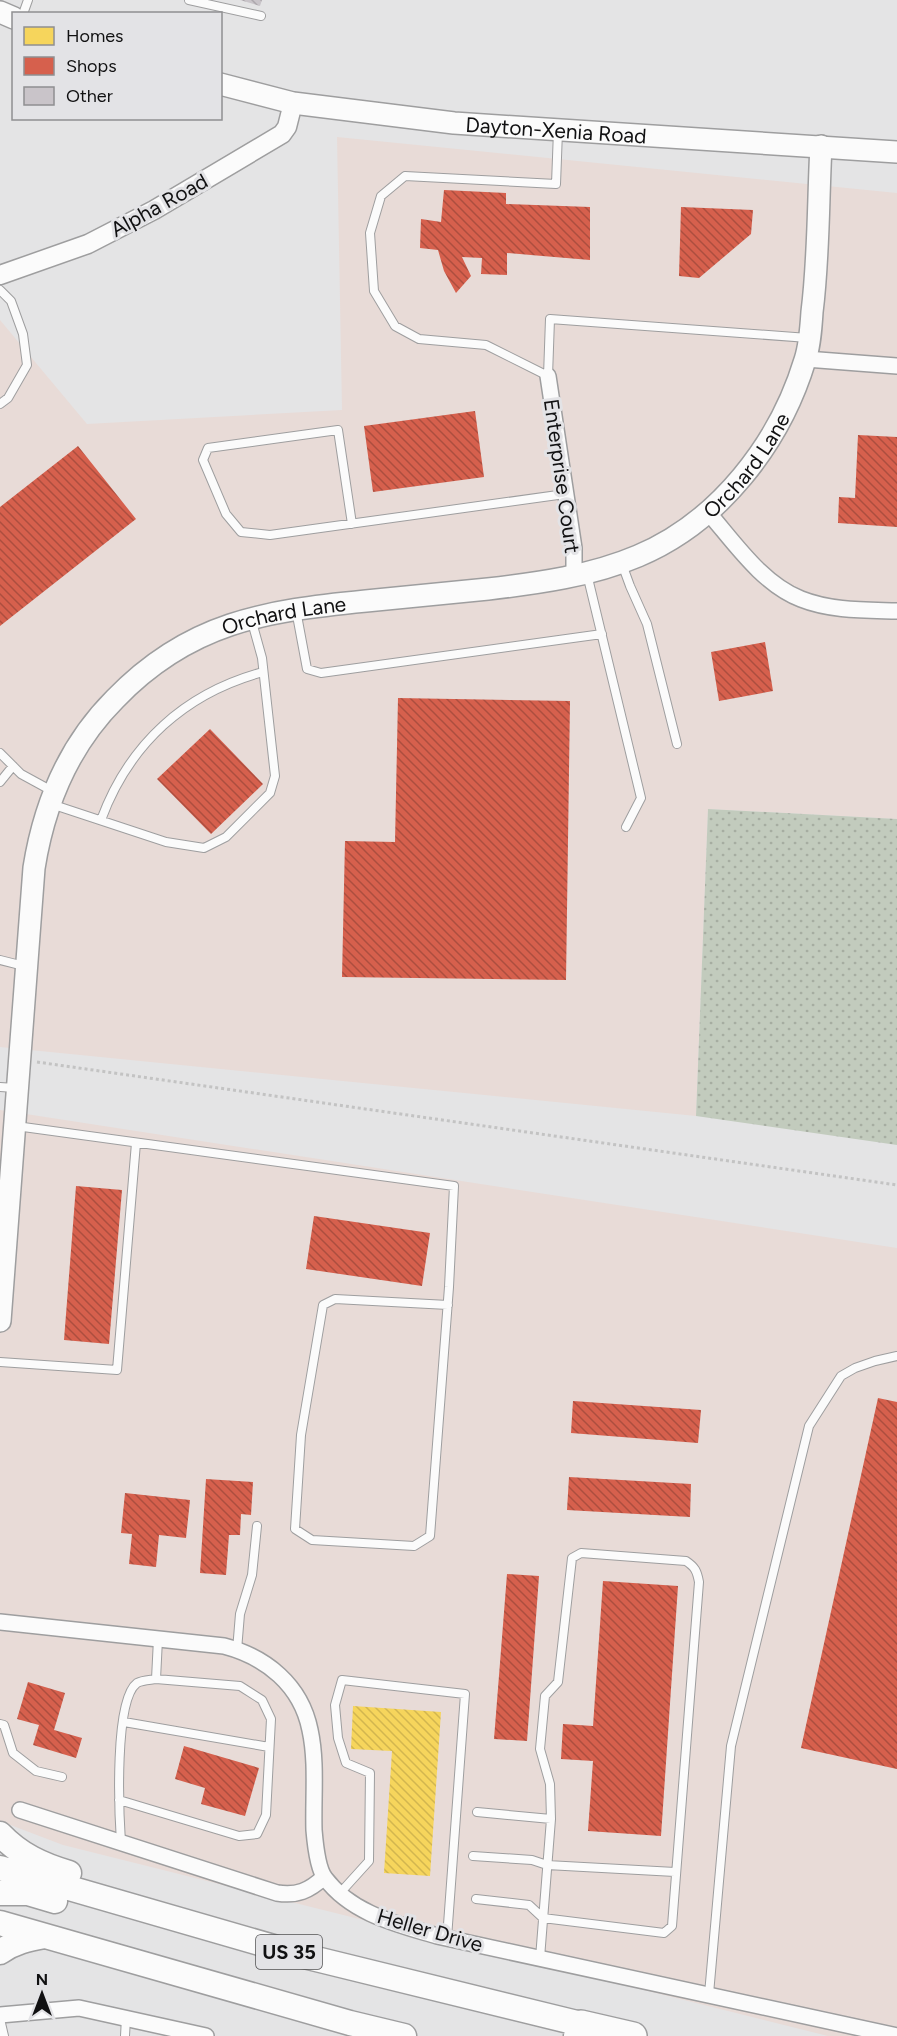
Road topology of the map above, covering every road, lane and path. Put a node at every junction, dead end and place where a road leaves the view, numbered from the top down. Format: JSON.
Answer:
{"nodes":[{"id":1,"x":189,"y":0,"type":"edge"},
{"id":2,"x":261,"y":16,"type":"dead end"},
{"id":3,"x":222,"y":85,"type":"edge"},
{"id":4,"x":292,"y":103,"type":"junction"},
{"id":5,"x":558,"y":130,"type":"junction"},
{"id":6,"x":821,"y":146,"type":"junction"},
{"id":7,"x":897,"y":152,"type":"edge"},
{"id":8,"x":0,"y":275,"type":"edge"},
{"id":9,"x":0,"y":290,"type":"edge"},
{"id":10,"x":807,"y":349,"type":"junction"},
{"id":11,"x":897,"y":366,"type":"edge"},
{"id":12,"x":548,"y":376,"type":"junction"},
{"id":13,"x":0,"y":405,"type":"edge"},
{"id":14,"x":565,"y":494,"type":"junction"},
{"id":15,"x":707,"y":511,"type":"junction"},
{"id":16,"x":352,"y":524,"type":"junction"},
{"id":17,"x":622,"y":562,"type":"junction"},
{"id":18,"x":580,"y":575,"type":"junction"},
{"id":19,"x":296,"y":608,"type":"junction"},
{"id":20,"x":897,"y":612,"type":"edge"},
{"id":21,"x":251,"y":618,"type":"junction"},
{"id":22,"x":602,"y":634,"type":"junction"},
{"id":23,"x":263,"y":672,"type":"junction"},
{"id":24,"x":677,"y":744,"type":"dead end"},
{"id":25,"x":0,"y":753,"type":"edge"},
{"id":26,"x":13,"y":766,"type":"junction"},
{"id":27,"x":0,"y":782,"type":"edge"},
{"id":28,"x":52,"y":798,"type":"junction"},
{"id":29,"x":101,"y":820,"type":"junction"},
{"id":30,"x":627,"y":827,"type":"dead end"},
{"id":31,"x":0,"y":960,"type":"edge"},
{"id":32,"x":26,"y":967,"type":"junction"},
{"id":33,"x":19,"y":1060,"type":"junction"},
{"id":34,"x":8,"y":1088,"type":"edge"},
{"id":35,"x":14,"y":1126,"type":"junction"},
{"id":36,"x":136,"y":1143,"type":"junction"},
{"id":37,"x":897,"y":1185,"type":"edge"},
{"id":38,"x":4,"y":1224,"type":"edge"},
{"id":39,"x":448,"y":1305,"type":"junction"},
{"id":40,"x":0,"y":1321,"type":"edge"},
{"id":41,"x":897,"y":1356,"type":"edge"},
{"id":42,"x":0,"y":1362,"type":"edge"},
{"id":43,"x":257,"y":1526,"type":"dead end"},
{"id":44,"x":0,"y":1622,"type":"edge"},
{"id":45,"x":159,"y":1639,"type":"junction"},
{"id":46,"x":237,"y":1650,"type":"junction"},
{"id":47,"x":156,"y":1679,"type":"junction"},
{"id":48,"x":124,"y":1722,"type":"junction"},
{"id":49,"x":0,"y":1725,"type":"edge"},
{"id":50,"x":269,"y":1747,"type":"junction"},
{"id":51,"x":62,"y":1777,"type":"dead end"},
{"id":52,"x":119,"y":1800,"type":"junction"},
{"id":53,"x":20,"y":1810,"type":"dead end"},
{"id":54,"x":477,"y":1812,"type":"dead end"},
{"id":55,"x":551,"y":1819,"type":"junction"},
{"id":56,"x":0,"y":1834,"type":"edge"},
{"id":57,"x":121,"y":1843,"type":"junction"},
{"id":58,"x":473,"y":1856,"type":"dead end"},
{"id":59,"x":547,"y":1865,"type":"junction"},
{"id":60,"x":0,"y":1868,"type":"edge"},
{"id":61,"x":675,"y":1872,"type":"junction"},
{"id":62,"x":324,"y":1877,"type":"junction"},
{"id":63,"x":0,"y":1893,"type":"edge"},
{"id":64,"x":340,"y":1893,"type":"junction"},
{"id":65,"x":476,"y":1899,"type":"dead end"},
{"id":66,"x":543,"y":1918,"type":"junction"},
{"id":67,"x":0,"y":1923,"type":"edge"},
{"id":68,"x":47,"y":1936,"type":"junction"},
{"id":69,"x":447,"y":1938,"type":"junction"},
{"id":70,"x":0,"y":1953,"type":"edge"},
{"id":71,"x":540,"y":1958,"type":"junction"},
{"id":72,"x":336,"y":1964,"type":"junction"},
{"id":73,"x":398,"y":1980,"type":"junction"},
{"id":74,"x":709,"y":1994,"type":"junction"},
{"id":75,"x":0,"y":2017,"type":"edge"},
{"id":76,"x":126,"y":2018,"type":"junction"},
{"id":77,"x":578,"y":2030,"type":"edge"},
{"id":78,"x":184,"y":2033,"type":"edge"},
{"id":79,"x":4,"y":2036,"type":"edge"},
{"id":80,"x":125,"y":2036,"type":"edge"},
{"id":81,"x":206,"y":2036,"type":"edge"},
{"id":82,"x":404,"y":2036,"type":"edge"},
{"id":83,"x":633,"y":2036,"type":"edge"},
{"id":84,"x":897,"y":2036,"type":"edge"}],
"edges":[{"from":1,"to":2,"type":"lane"},
{"from":3,"to":4,"type":"main road","name":"Dayton-Xenia Road"},
{"from":4,"to":5,"type":"main road","name":"Dayton-Xenia Road"},
{"from":4,"to":8,"type":"street","name":"Alpha Road"},
{"from":5,"to":6,"type":"main road","name":"Dayton-Xenia Road"},
{"from":5,"to":12,"type":"lane"},
{"from":6,"to":7,"type":"main road","name":"Dayton-Xenia Road"},
{"from":6,"to":10,"type":"main road","name":"Orchard Lane"},
{"from":9,"to":13,"type":"lane"},
{"from":10,"to":11,"type":"street"},
{"from":10,"to":12,"type":"lane"},
{"from":10,"to":15,"type":"main road","name":"Orchard Lane"},
{"from":12,"to":14,"type":"street","name":"Enterprise Court"},
{"from":14,"to":16,"type":"lane"},
{"from":14,"to":18,"type":"street","name":"Enterprise Court"},
{"from":15,"to":17,"type":"main road","name":"Orchard Lane"},
{"from":15,"to":20,"type":"street"},
{"from":16,"to":16,"type":"lane"},
{"from":17,"to":18,"type":"main road","name":"Orchard Lane"},
{"from":17,"to":24,"type":"lane"},
{"from":18,"to":19,"type":"main road","name":"Orchard Lane"},
{"from":18,"to":22,"type":"lane"},
{"from":19,"to":21,"type":"main road","name":"Orchard Lane"},
{"from":19,"to":22,"type":"lane"},
{"from":21,"to":23,"type":"lane"},
{"from":21,"to":28,"type":"main road","name":"Orchard Lane"},
{"from":22,"to":30,"type":"lane"},
{"from":23,"to":29,"type":"lane"},
{"from":23,"to":29,"type":"lane"},
{"from":25,"to":26,"type":"lane"},
{"from":26,"to":27,"type":"lane"},
{"from":26,"to":28,"type":"lane"},
{"from":28,"to":29,"type":"lane"},
{"from":28,"to":32,"type":"main road","name":"Orchard Lane"},
{"from":31,"to":32,"type":"lane"},
{"from":32,"to":33,"type":"main road","name":"Orchard Lane"},
{"from":33,"to":34,"type":"main road","name":"Orchard Lane"},
{"from":33,"to":37,"type":"path"},
{"from":34,"to":35,"type":"main road","name":"Orchard Lane"},
{"from":35,"to":36,"type":"lane"},
{"from":35,"to":38,"type":"main road","name":"Orchard Lane"},
{"from":36,"to":39,"type":"lane"},
{"from":36,"to":42,"type":"lane"},
{"from":38,"to":40,"type":"main road","name":"Orchard Lane"},
{"from":39,"to":39,"type":"lane"},
{"from":41,"to":74,"type":"lane"},
{"from":43,"to":46,"type":"lane"},
{"from":44,"to":45,"type":"street"},
{"from":45,"to":46,"type":"street"},
{"from":45,"to":47,"type":"lane"},
{"from":46,"to":62,"type":"street"},
{"from":47,"to":48,"type":"lane"},
{"from":47,"to":50,"type":"lane"},
{"from":48,"to":50,"type":"lane"},
{"from":48,"to":52,"type":"lane"},
{"from":49,"to":51,"type":"lane"},
{"from":50,"to":52,"type":"lane"},
{"from":52,"to":57,"type":"lane"},
{"from":53,"to":57,"type":"street"},
{"from":54,"to":55,"type":"lane"},
{"from":55,"to":59,"type":"lane"},
{"from":55,"to":61,"type":"lane"},
{"from":56,"to":73,"type":"highway"},
{"from":57,"to":62,"type":"street"},
{"from":58,"to":59,"type":"lane"},
{"from":59,"to":61,"type":"lane"},
{"from":59,"to":66,"type":"lane"},
{"from":60,"to":72,"type":"highway","number":"US 35"},
{"from":61,"to":66,"type":"lane"},
{"from":62,"to":64,"type":"street","name":"Heller Drive"},
{"from":63,"to":72,"type":"highway"},
{"from":64,"to":69,"type":"street","name":"Heller Drive"},
{"from":64,"to":69,"type":"lane"},
{"from":65,"to":66,"type":"lane"},
{"from":66,"to":71,"type":"lane"},
{"from":67,"to":68,"type":"highway","number":"US 35"},
{"from":68,"to":70,"type":"highway"},
{"from":68,"to":82,"type":"highway","number":"US 35"},
{"from":69,"to":71,"type":"street","name":"Heller Drive"},
{"from":71,"to":74,"type":"street","name":"Heller Drive"},
{"from":72,"to":73,"type":"highway","number":"US 35"},
{"from":73,"to":77,"type":"highway","number":"US 35"},
{"from":74,"to":84,"type":"street","name":"Heller Drive"},
{"from":75,"to":76,"type":"street"},
{"from":75,"to":79,"type":"lane"},
{"from":76,"to":78,"type":"street"},
{"from":76,"to":80,"type":"lane"},
{"from":77,"to":83,"type":"highway","number":"US 35"},
{"from":78,"to":81,"type":"street"}]}
